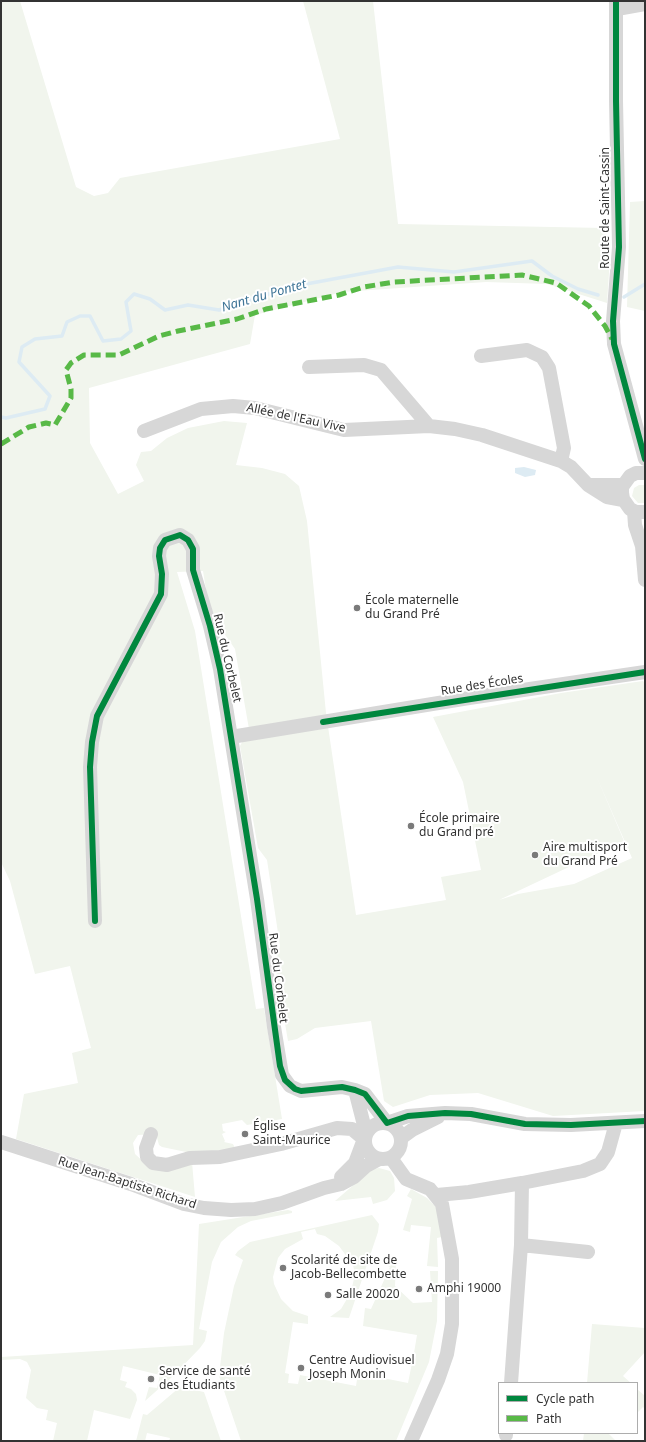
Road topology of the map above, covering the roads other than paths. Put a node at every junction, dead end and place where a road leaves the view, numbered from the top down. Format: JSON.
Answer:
{"nodes":[{"id":1,"x":645,"y":4,"type":"edge"},
{"id":2,"x":617,"y":5,"type":"edge"},
{"id":3,"x":481,"y":356,"type":"dead end"},
{"id":4,"x":309,"y":367,"type":"dead end"},
{"id":5,"x":429,"y":426,"type":"junction"},
{"id":6,"x":144,"y":431,"type":"dead end"},
{"id":7,"x":639,"y":438,"type":"junction"},
{"id":8,"x":645,"y":459,"type":"edge"},
{"id":9,"x":561,"y":461,"type":"junction"},
{"id":10,"x":640,"y":473,"type":"edge"},
{"id":11,"x":588,"y":485,"type":"junction"},
{"id":12,"x":623,"y":485,"type":"junction"},
{"id":13,"x":623,"y":500,"type":"junction"},
{"id":14,"x":639,"y":511,"type":"edge"},
{"id":15,"x":643,"y":540,"type":"edge"},
{"id":16,"x":645,"y":580,"type":"edge"},
{"id":17,"x":645,"y":672,"type":"edge"},
{"id":18,"x":232,"y":737,"type":"junction"},
{"id":19,"x":95,"y":921,"type":"dead end"},
{"id":20,"x":355,"y":1090,"type":"junction"},
{"id":21,"x":446,"y":1113,"type":"junction"},
{"id":22,"x":645,"y":1121,"type":"edge"},
{"id":23,"x":387,"y":1123,"type":"junction"},
{"id":24,"x":616,"y":1123,"type":"junction"},
{"id":25,"x":151,"y":1134,"type":"dead end"},
{"id":26,"x":365,"y":1136,"type":"junction"},
{"id":27,"x":401,"y":1138,"type":"junction"},
{"id":28,"x":1,"y":1142,"type":"edge"},
{"id":29,"x":385,"y":1158,"type":"junction"},
{"id":30,"x":522,"y":1183,"type":"junction"},
{"id":31,"x":324,"y":1188,"type":"junction"},
{"id":32,"x":437,"y":1195,"type":"junction"},
{"id":33,"x":521,"y":1245,"type":"junction"},
{"id":34,"x":588,"y":1252,"type":"dead end"},
{"id":35,"x":511,"y":1382,"type":"edge"},
{"id":36,"x":411,"y":1441,"type":"edge"}],
"edges":[{"from":1,"to":2,"type":"street"},
{"from":2,"to":7,"type":"street","name":"Route de Saint-Cassin"},
{"from":3,"to":9,"type":"street"},
{"from":4,"to":5,"type":"street"},
{"from":5,"to":6,"type":"street","name":"Allée de l'Eau Vive"},
{"from":5,"to":9,"type":"street","name":"Allée de l'Eau Vive"},
{"from":7,"to":8,"type":"street","name":"Route de Saint-Cassin"},
{"from":7,"to":10,"type":"street","name":"Route de Saint-Cassin"},
{"from":9,"to":11,"type":"street","name":"Allée de l'Eau Vive"},
{"from":10,"to":12,"type":"street"},
{"from":11,"to":12,"type":"street"},
{"from":11,"to":13,"type":"street","name":"Allée de l'Eau Vive"},
{"from":12,"to":13,"type":"street"},
{"from":13,"to":14,"type":"street"},
{"from":14,"to":15,"type":"street"},
{"from":15,"to":16,"type":"street"},
{"from":17,"to":18,"type":"street","name":"Rue des Écoles"},
{"from":18,"to":19,"type":"street","name":"Rue du Corbelet"},
{"from":18,"to":20,"type":"street","name":"Rue du Corbelet"},
{"from":20,"to":23,"type":"street","name":"Rue du Corbelet"},
{"from":20,"to":26,"type":"street"},
{"from":21,"to":23,"type":"street"},
{"from":21,"to":24,"type":"street"},
{"from":21,"to":27,"type":"street"},
{"from":22,"to":24,"type":"street"},
{"from":23,"to":26,"type":"street"},
{"from":23,"to":27,"type":"street"},
{"from":24,"to":30,"type":"street"},
{"from":25,"to":26,"type":"street"},
{"from":26,"to":29,"type":"street"},
{"from":26,"to":31,"type":"street","name":"Rue Jean-Baptiste Richard"},
{"from":27,"to":29,"type":"street"},
{"from":28,"to":31,"type":"street","name":"Rue Jean-Baptiste Richard"},
{"from":29,"to":31,"type":"street","name":"Rue Jean-Baptiste Richard"},
{"from":29,"to":32,"type":"street"},
{"from":30,"to":32,"type":"street"},
{"from":30,"to":33,"type":"street"},
{"from":32,"to":36,"type":"street"},
{"from":33,"to":34,"type":"street"},
{"from":33,"to":35,"type":"street"}]}
